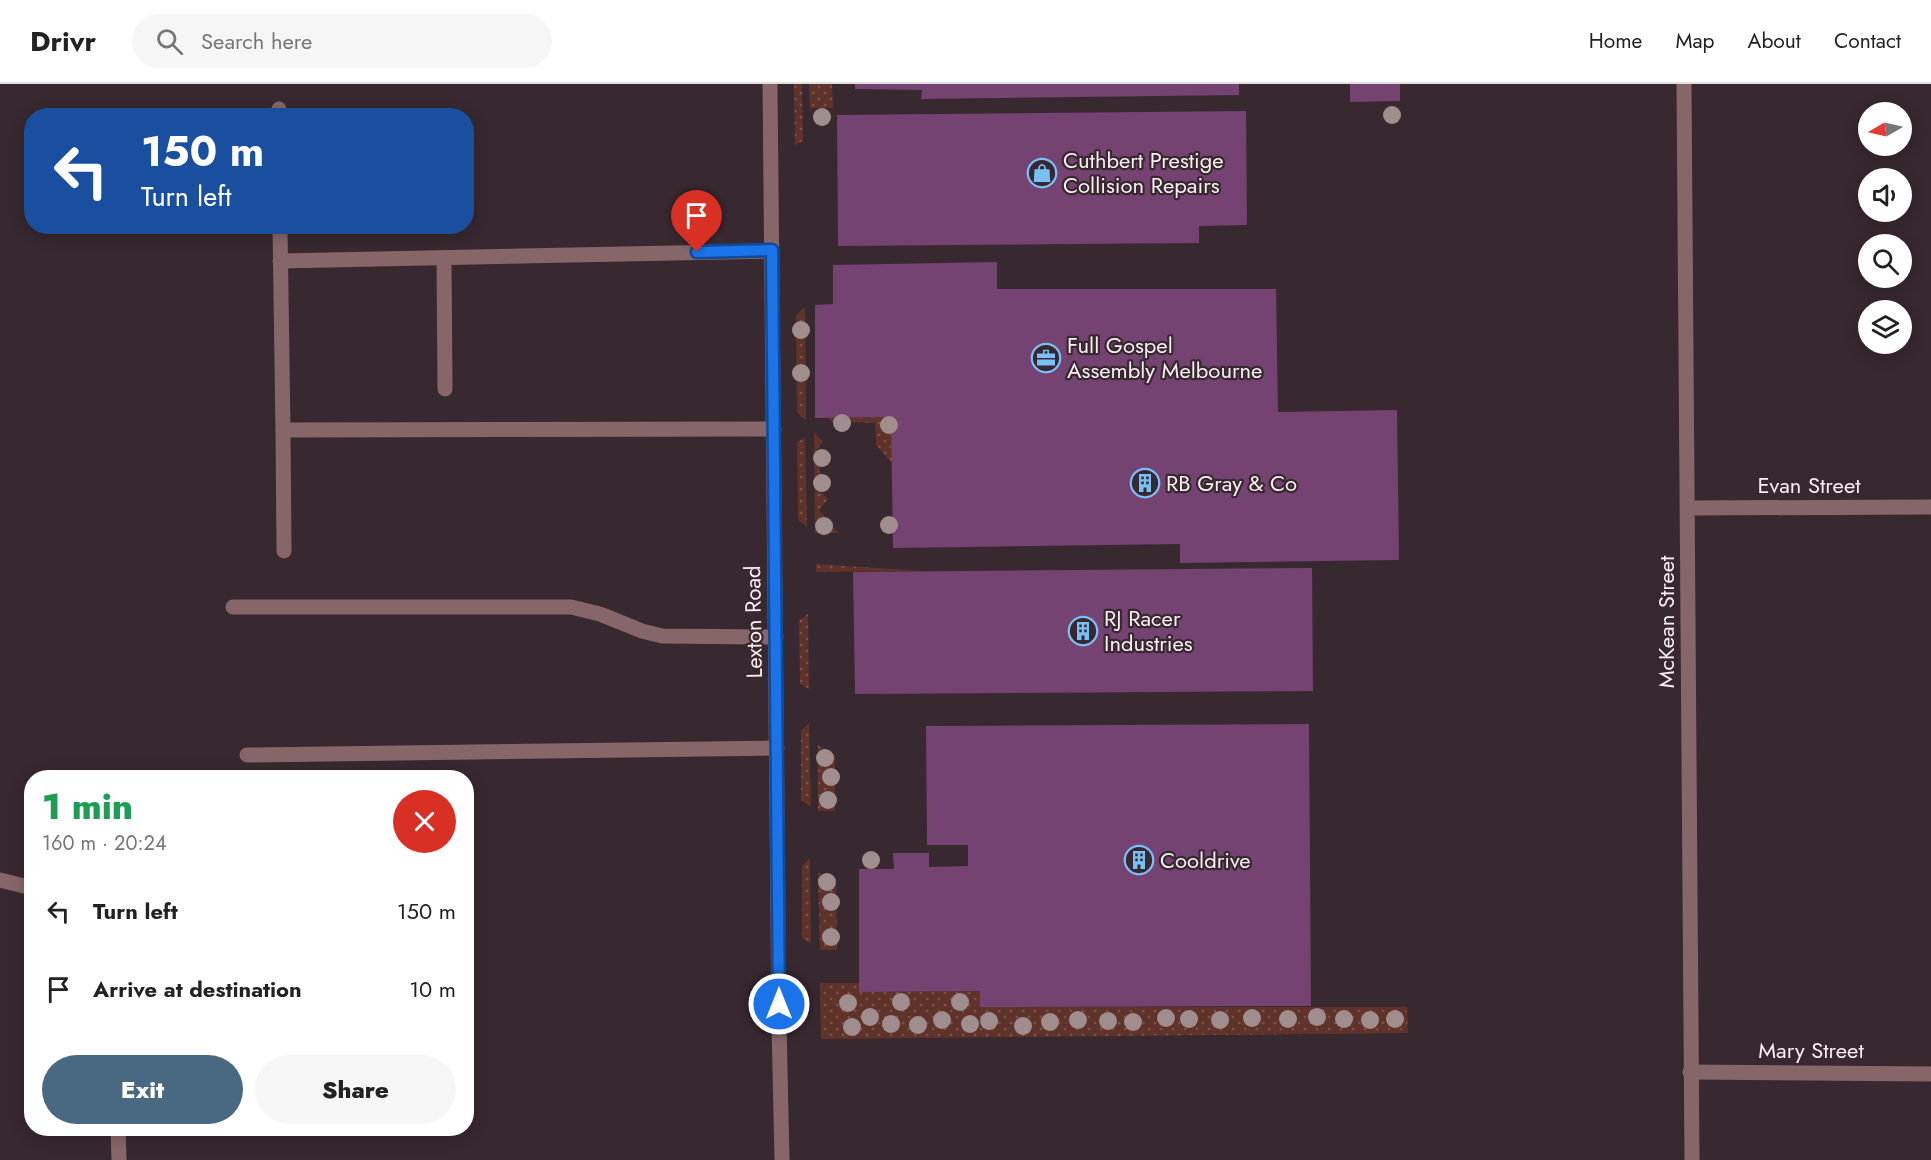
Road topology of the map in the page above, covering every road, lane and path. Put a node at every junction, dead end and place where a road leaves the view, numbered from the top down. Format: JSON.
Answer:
{"nodes":[{"id":1,"x":770,"y":84,"type":"edge"},
{"id":2,"x":1684,"y":84,"type":"edge"},
{"id":3,"x":280,"y":234,"type":"edge"},
{"id":4,"x":772,"y":250,"type":"junction"},
{"id":5,"x":444,"y":258,"type":"junction"},
{"id":6,"x":280,"y":261,"type":"junction"},
{"id":7,"x":446,"y":389,"type":"dead end"},
{"id":8,"x":774,"y":429,"type":"junction"},
{"id":9,"x":283,"y":430,"type":"junction"},
{"id":10,"x":1931,"y":507,"type":"edge"},
{"id":11,"x":1688,"y":508,"type":"junction"},
{"id":12,"x":284,"y":552,"type":"dead end"},
{"id":13,"x":233,"y":607,"type":"dead end"},
{"id":14,"x":776,"y":637,"type":"junction"},
{"id":15,"x":777,"y":748,"type":"junction"},
{"id":16,"x":247,"y":755,"type":"dead end"},
{"id":17,"x":0,"y":880,"type":"edge"},
{"id":18,"x":24,"y":886,"type":"edge"},
{"id":19,"x":1690,"y":1072,"type":"junction"},
{"id":20,"x":1931,"y":1074,"type":"edge"},
{"id":21,"x":118,"y":1136,"type":"edge"},
{"id":22,"x":119,"y":1160,"type":"edge"},
{"id":23,"x":782,"y":1160,"type":"edge"},
{"id":24,"x":1692,"y":1160,"type":"edge"}],
"edges":[{"from":1,"to":4,"type":"street","name":"Lexton Road"},
{"from":2,"to":11,"type":"street","name":"McKean Street"},
{"from":3,"to":6,"type":"street"},
{"from":4,"to":5,"type":"street"},
{"from":4,"to":8,"type":"street","name":"Lexton Road"},
{"from":5,"to":6,"type":"street"},
{"from":5,"to":7,"type":"street"},
{"from":6,"to":9,"type":"street"},
{"from":8,"to":9,"type":"street"},
{"from":8,"to":14,"type":"street","name":"Lexton Road"},
{"from":9,"to":12,"type":"street"},
{"from":10,"to":11,"type":"street","name":"Evan Street"},
{"from":11,"to":19,"type":"street","name":"McKean Street"},
{"from":13,"to":14,"type":"street"},
{"from":14,"to":15,"type":"street","name":"Lexton Road"},
{"from":15,"to":16,"type":"street"},
{"from":15,"to":23,"type":"street","name":"Lexton Road"},
{"from":17,"to":18,"type":"street"},
{"from":19,"to":20,"type":"street","name":"Mary Street"},
{"from":19,"to":24,"type":"street","name":"McKean Street"},
{"from":21,"to":22,"type":"street"}]}
